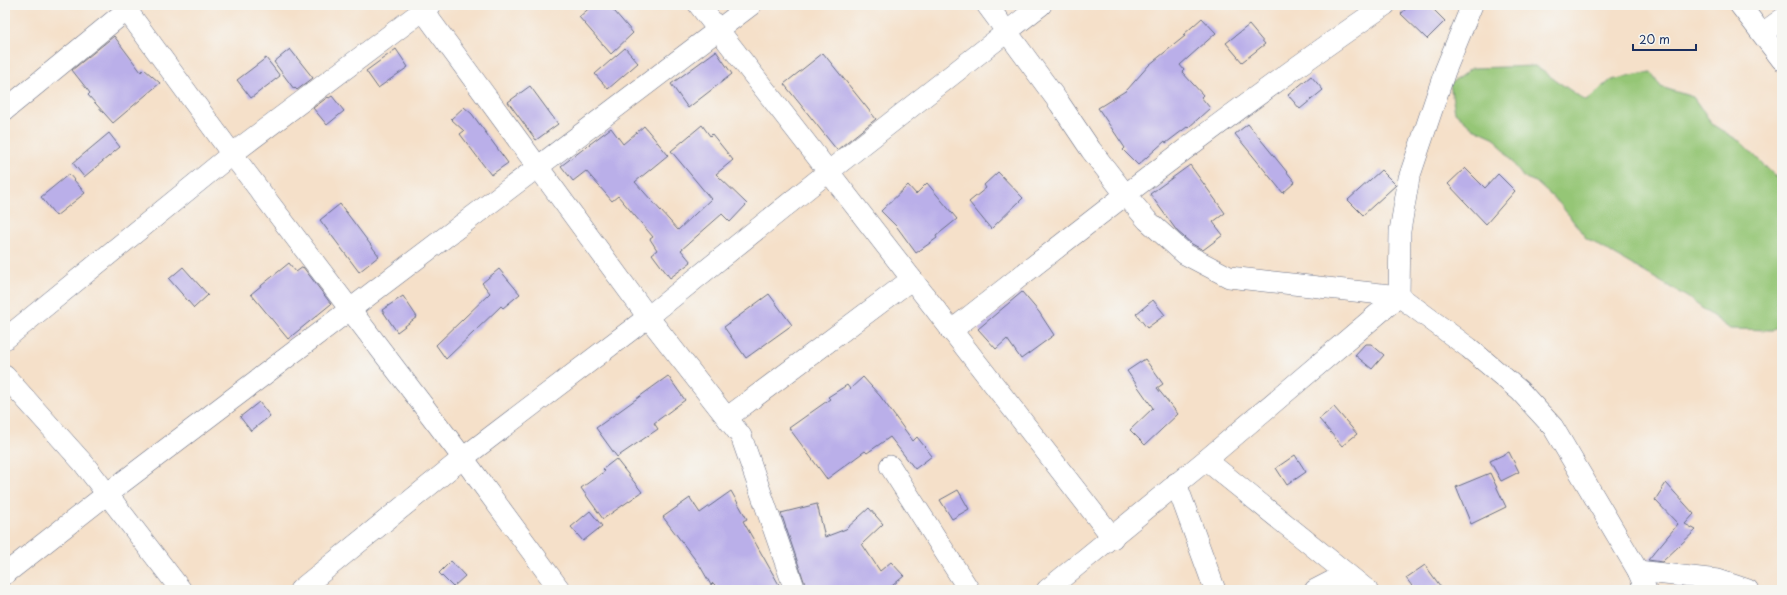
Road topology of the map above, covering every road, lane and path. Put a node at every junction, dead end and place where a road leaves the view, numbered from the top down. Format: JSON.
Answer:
{"nodes":[{"id":1,"x":699,"y":5,"type":"edge"},
{"id":2,"x":751,"y":5,"type":"edge"},
{"id":3,"x":987,"y":5,"type":"edge"},
{"id":4,"x":1041,"y":5,"type":"edge"},
{"id":5,"x":1385,"y":5,"type":"edge"},
{"id":6,"x":1472,"y":5,"type":"edge"},
{"id":7,"x":1740,"y":5,"type":"edge"},
{"id":8,"x":125,"y":7,"type":"edge"},
{"id":9,"x":424,"y":7,"type":"edge"},
{"id":10,"x":1782,"y":19,"type":"edge"},
{"id":11,"x":718,"y":30,"type":"junction"},
{"id":12,"x":1006,"y":32,"type":"junction"},
{"id":13,"x":1763,"y":33,"type":"junction"},
{"id":14,"x":1782,"y":60,"type":"edge"},
{"id":15,"x":5,"y":110,"type":"edge"},
{"id":16,"x":232,"y":154,"type":"junction"},
{"id":17,"x":538,"y":167,"type":"junction"},
{"id":18,"x":828,"y":172,"type":"junction"},
{"id":19,"x":1125,"y":194,"type":"junction"},
{"id":20,"x":912,"y":279,"type":"junction"},
{"id":21,"x":1399,"y":296,"type":"junction"},
{"id":22,"x":350,"y":310,"type":"junction"},
{"id":23,"x":648,"y":318,"type":"junction"},
{"id":24,"x":951,"y":331,"type":"junction"},
{"id":25,"x":5,"y":339,"type":"edge"},
{"id":26,"x":5,"y":376,"type":"edge"},
{"id":27,"x":728,"y":417,"type":"junction"},
{"id":28,"x":463,"y":458,"type":"junction"},
{"id":29,"x":1206,"y":460,"type":"junction"},
{"id":30,"x":890,"y":466,"type":"dead end"},
{"id":31,"x":1176,"y":484,"type":"junction"},
{"id":32,"x":107,"y":494,"type":"junction"},
{"id":33,"x":1113,"y":538,"type":"junction"},
{"id":34,"x":1638,"y":571,"type":"junction"},
{"id":35,"x":5,"y":574,"type":"edge"},
{"id":36,"x":1346,"y":574,"type":"junction"},
{"id":37,"x":181,"y":590,"type":"edge"},
{"id":38,"x":300,"y":590,"type":"edge"},
{"id":39,"x":560,"y":590,"type":"edge"},
{"id":40,"x":795,"y":590,"type":"edge"},
{"id":41,"x":969,"y":590,"type":"edge"},
{"id":42,"x":1047,"y":590,"type":"edge"},
{"id":43,"x":1215,"y":590,"type":"edge"},
{"id":44,"x":1315,"y":590,"type":"edge"},
{"id":45,"x":1367,"y":590,"type":"edge"},
{"id":46,"x":1646,"y":590,"type":"edge"},
{"id":47,"x":1748,"y":590,"type":"edge"}],
"edges":[{"from":1,"to":11,"type":"street"},
{"from":2,"to":11,"type":"street"},
{"from":3,"to":12,"type":"street"},
{"from":4,"to":12,"type":"street"},
{"from":5,"to":19,"type":"street"},
{"from":6,"to":21,"type":"street"},
{"from":7,"to":13,"type":"street"},
{"from":8,"to":15,"type":"street"},
{"from":8,"to":16,"type":"street"},
{"from":9,"to":16,"type":"street"},
{"from":9,"to":17,"type":"street"},
{"from":10,"to":13,"type":"street"},
{"from":11,"to":17,"type":"street"},
{"from":11,"to":18,"type":"street"},
{"from":12,"to":18,"type":"street"},
{"from":12,"to":19,"type":"street"},
{"from":13,"to":14,"type":"street"},
{"from":16,"to":22,"type":"street"},
{"from":16,"to":25,"type":"street"},
{"from":17,"to":22,"type":"street"},
{"from":17,"to":23,"type":"street"},
{"from":18,"to":20,"type":"street"},
{"from":18,"to":23,"type":"street"},
{"from":19,"to":21,"type":"street"},
{"from":19,"to":24,"type":"street"},
{"from":20,"to":24,"type":"street"},
{"from":20,"to":27,"type":"street"},
{"from":21,"to":29,"type":"street"},
{"from":21,"to":34,"type":"street"},
{"from":22,"to":28,"type":"street"},
{"from":22,"to":32,"type":"street"},
{"from":23,"to":27,"type":"street"},
{"from":23,"to":28,"type":"street"},
{"from":24,"to":33,"type":"street"},
{"from":26,"to":32,"type":"street"},
{"from":27,"to":40,"type":"street"},
{"from":28,"to":38,"type":"street"},
{"from":28,"to":39,"type":"street"},
{"from":29,"to":31,"type":"street"},
{"from":29,"to":36,"type":"street"},
{"from":30,"to":41,"type":"street"},
{"from":31,"to":33,"type":"street"},
{"from":31,"to":43,"type":"street"},
{"from":32,"to":35,"type":"street"},
{"from":32,"to":37,"type":"street"},
{"from":33,"to":42,"type":"street"},
{"from":34,"to":46,"type":"street"},
{"from":34,"to":47,"type":"street"},
{"from":36,"to":44,"type":"street"},
{"from":36,"to":45,"type":"street"}]}
